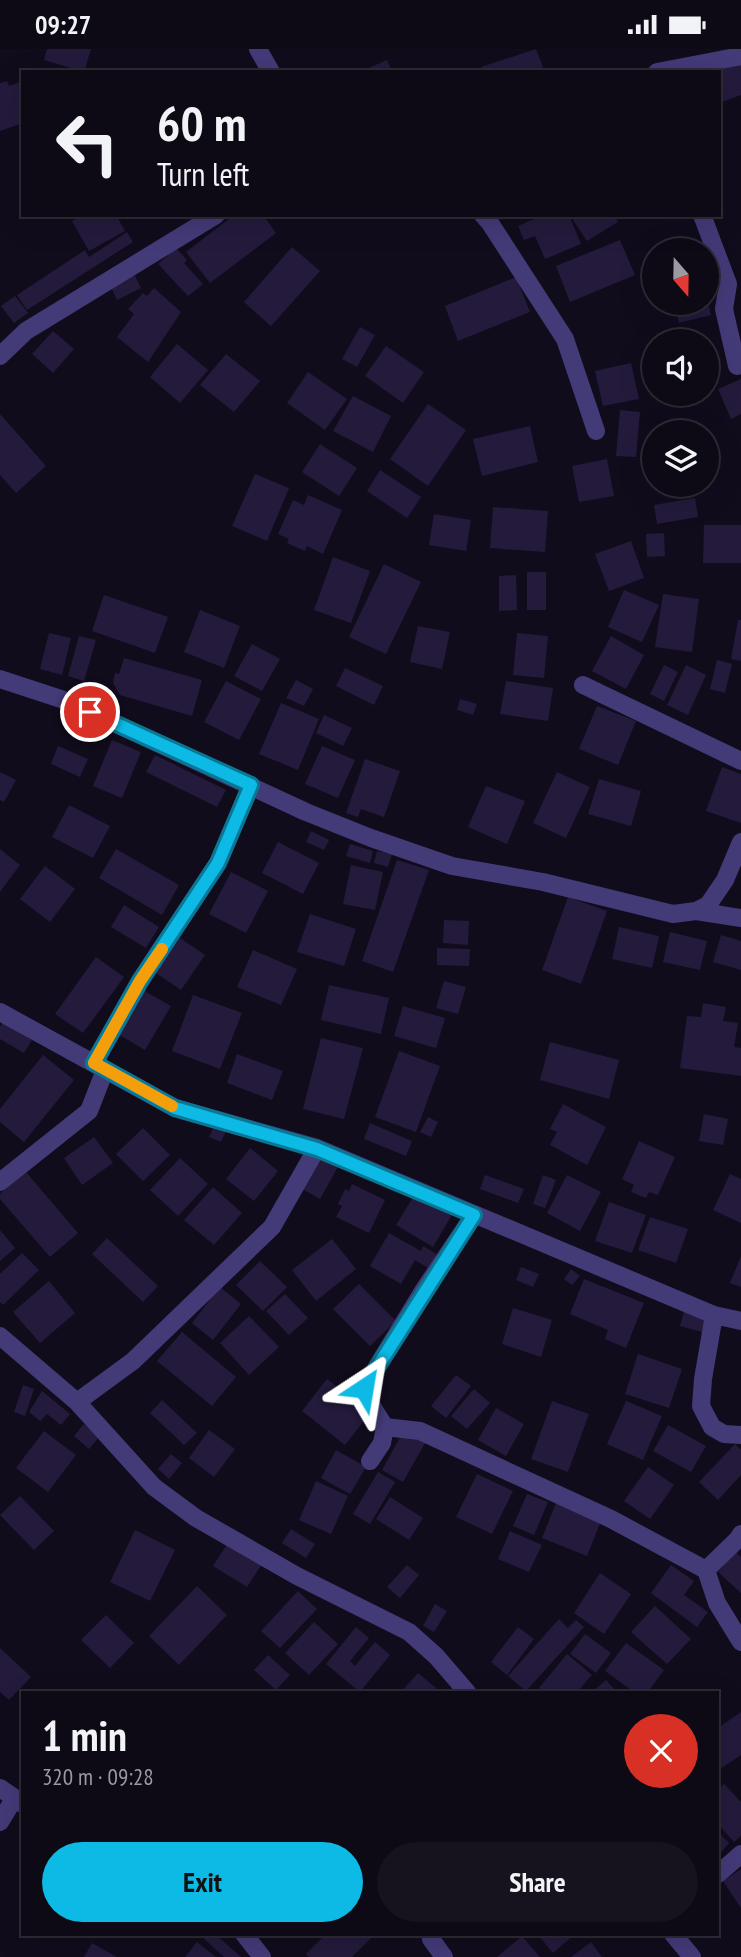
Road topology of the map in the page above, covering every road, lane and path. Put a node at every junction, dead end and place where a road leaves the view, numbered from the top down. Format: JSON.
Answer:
{"nodes":[{"id":1,"x":258,"y":49,"type":"edge"},
{"id":2,"x":741,"y":56,"type":"edge"},
{"id":3,"x":708,"y":67,"type":"edge"},
{"id":4,"x":270,"y":70,"type":"edge"},
{"id":5,"x":677,"y":70,"type":"edge"},
{"id":6,"x":213,"y":217,"type":"edge"},
{"id":7,"x":485,"y":217,"type":"edge"},
{"id":8,"x":703,"y":217,"type":"edge"},
{"id":9,"x":735,"y":285,"type":"edge"},
{"id":10,"x":0,"y":356,"type":"edge"},
{"id":11,"x":737,"y":366,"type":"dead end"},
{"id":12,"x":596,"y":431,"type":"dead end"},
{"id":13,"x":0,"y":679,"type":"edge"},
{"id":14,"x":583,"y":685,"type":"dead end"},
{"id":15,"x":741,"y":761,"type":"edge"},
{"id":16,"x":251,"y":785,"type":"junction"},
{"id":17,"x":741,"y":842,"type":"edge"},
{"id":18,"x":696,"y":911,"type":"junction"},
{"id":19,"x":741,"y":918,"type":"edge"},
{"id":20,"x":0,"y":1012,"type":"edge"},
{"id":21,"x":100,"y":1067,"type":"junction"},
{"id":22,"x":317,"y":1149,"type":"junction"},
{"id":23,"x":0,"y":1182,"type":"edge"},
{"id":24,"x":474,"y":1215,"type":"junction"},
{"id":25,"x":713,"y":1315,"type":"junction"},
{"id":26,"x":741,"y":1321,"type":"edge"},
{"id":27,"x":0,"y":1336,"type":"edge"},
{"id":28,"x":77,"y":1402,"type":"junction"},
{"id":29,"x":386,"y":1427,"type":"junction"},
{"id":30,"x":741,"y":1435,"type":"edge"},
{"id":31,"x":370,"y":1461,"type":"dead end"},
{"id":32,"x":741,"y":1534,"type":"edge"},
{"id":33,"x":706,"y":1570,"type":"junction"},
{"id":34,"x":741,"y":1642,"type":"edge"},
{"id":35,"x":466,"y":1691,"type":"edge"},
{"id":36,"x":12,"y":1797,"type":"edge"},
{"id":37,"x":0,"y":1822,"type":"edge"},
{"id":38,"x":741,"y":1854,"type":"edge"},
{"id":39,"x":719,"y":1873,"type":"edge"},
{"id":40,"x":246,"y":1936,"type":"edge"},
{"id":41,"x":432,"y":1936,"type":"edge"},
{"id":42,"x":675,"y":1936,"type":"edge"},
{"id":43,"x":262,"y":1957,"type":"edge"},
{"id":44,"x":444,"y":1957,"type":"edge"},
{"id":45,"x":692,"y":1957,"type":"edge"}],
"edges":[{"from":1,"to":4,"type":"street"},
{"from":2,"to":3,"type":"street"},
{"from":3,"to":5,"type":"street"},
{"from":6,"to":10,"type":"street"},
{"from":7,"to":12,"type":"street"},
{"from":8,"to":9,"type":"street"},
{"from":9,"to":11,"type":"street"},
{"from":13,"to":16,"type":"street"},
{"from":14,"to":15,"type":"street"},
{"from":16,"to":18,"type":"street"},
{"from":16,"to":21,"type":"street"},
{"from":17,"to":18,"type":"street"},
{"from":18,"to":19,"type":"street"},
{"from":20,"to":21,"type":"street"},
{"from":21,"to":22,"type":"street"},
{"from":21,"to":23,"type":"street"},
{"from":22,"to":24,"type":"street"},
{"from":22,"to":28,"type":"street"},
{"from":24,"to":25,"type":"street"},
{"from":24,"to":29,"type":"street"},
{"from":25,"to":26,"type":"street"},
{"from":25,"to":30,"type":"street"},
{"from":27,"to":28,"type":"street"},
{"from":28,"to":35,"type":"street"},
{"from":29,"to":31,"type":"street"},
{"from":29,"to":33,"type":"street"},
{"from":32,"to":33,"type":"street"},
{"from":33,"to":34,"type":"street"},
{"from":36,"to":37,"type":"street"},
{"from":38,"to":39,"type":"street"},
{"from":40,"to":43,"type":"street"},
{"from":41,"to":44,"type":"street"},
{"from":42,"to":45,"type":"street"}]}
